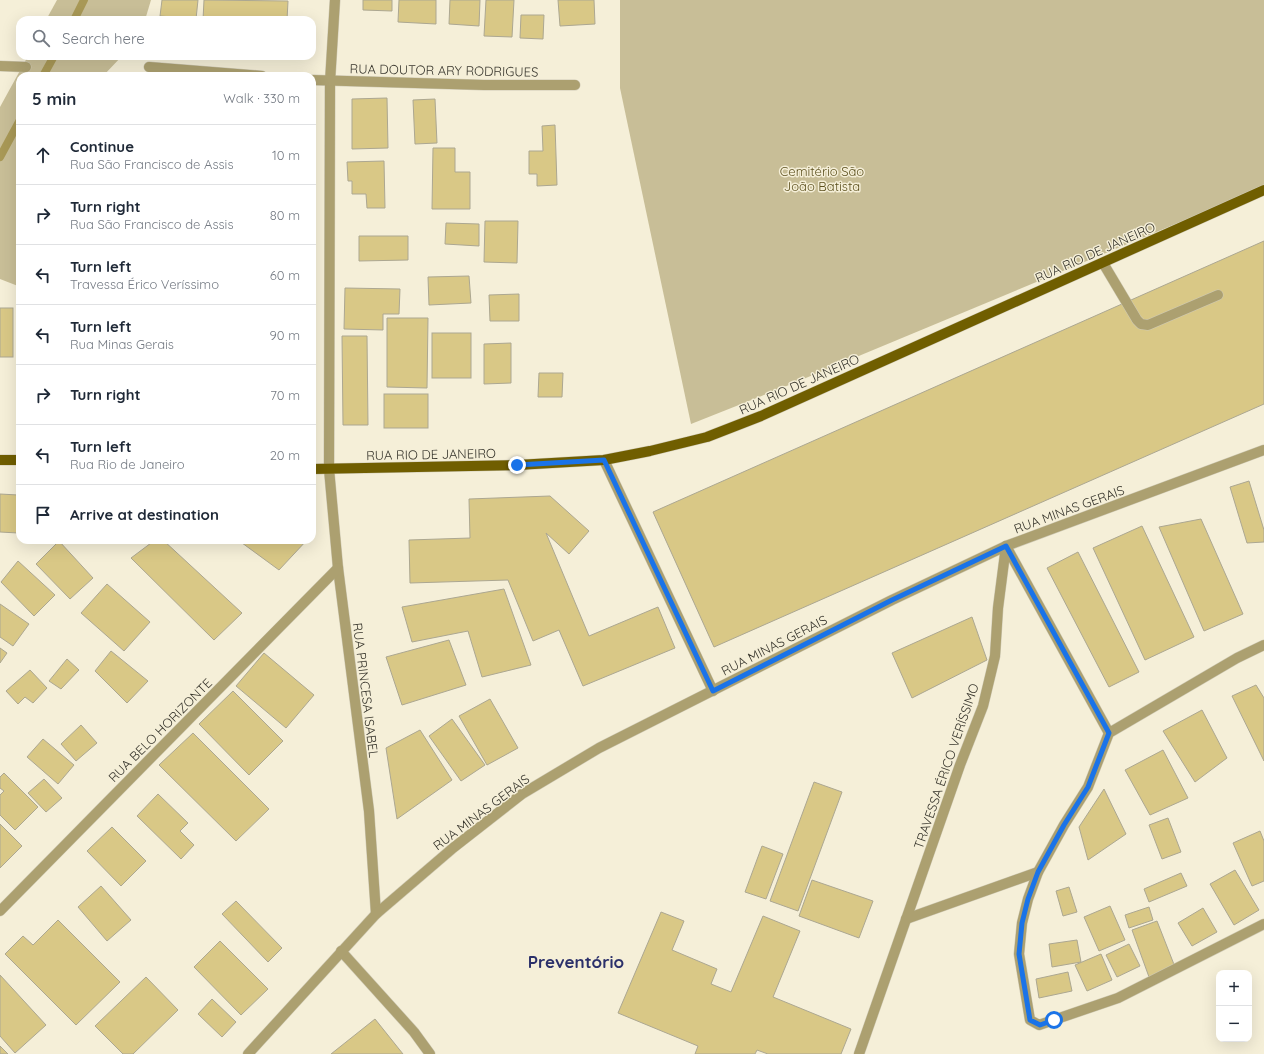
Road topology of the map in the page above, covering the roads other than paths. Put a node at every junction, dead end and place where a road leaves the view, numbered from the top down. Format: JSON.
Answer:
{"nodes":[{"id":1,"x":335,"y":0,"type":"edge"},
{"id":2,"x":0,"y":66,"type":"edge"},
{"id":3,"x":26,"y":67,"type":"dead end"},
{"id":4,"x":149,"y":67,"type":"dead end"},
{"id":5,"x":212,"y":72,"type":"edge"},
{"id":6,"x":316,"y":80,"type":"edge"},
{"id":7,"x":330,"y":82,"type":"junction"},
{"id":8,"x":575,"y":85,"type":"dead end"},
{"id":9,"x":1264,"y":190,"type":"edge"},
{"id":10,"x":1103,"y":263,"type":"junction"},
{"id":11,"x":1218,"y":295,"type":"dead end"},
{"id":12,"x":1264,"y":450,"type":"edge"},
{"id":13,"x":0,"y":460,"type":"edge"},
{"id":14,"x":16,"y":460,"type":"edge"},
{"id":15,"x":604,"y":460,"type":"junction"},
{"id":16,"x":316,"y":469,"type":"edge"},
{"id":17,"x":329,"y":469,"type":"junction"},
{"id":18,"x":1006,"y":546,"type":"junction"},
{"id":19,"x":338,"y":568,"type":"junction"},
{"id":20,"x":1264,"y":645,"type":"edge"},
{"id":21,"x":713,"y":691,"type":"junction"},
{"id":22,"x":1109,"y":733,"type":"junction"},
{"id":23,"x":1038,"y":872,"type":"junction"},
{"id":24,"x":0,"y":911,"type":"edge"},
{"id":25,"x":376,"y":914,"type":"junction"},
{"id":26,"x":906,"y":919,"type":"junction"},
{"id":27,"x":1264,"y":924,"type":"edge"},
{"id":28,"x":341,"y":952,"type":"junction"},
{"id":29,"x":248,"y":1054,"type":"edge"},
{"id":30,"x":430,"y":1054,"type":"edge"},
{"id":31,"x":859,"y":1054,"type":"edge"}],
"edges":[{"from":1,"to":7,"type":"street","name":"RUA PRINCESA ISABEL"},
{"from":2,"to":3,"type":"street"},
{"from":4,"to":5,"type":"street"},
{"from":6,"to":7,"type":"street","name":"RUA DOUTOR ARY RODRIGUES"},
{"from":7,"to":8,"type":"street","name":"RUA DOUTOR ARY RODRIGUES"},
{"from":7,"to":17,"type":"street","name":"RUA PRINCESA ISABEL"},
{"from":9,"to":10,"type":"main road","name":"RUA RIO DE JANEIRO"},
{"from":10,"to":11,"type":"street"},
{"from":10,"to":15,"type":"main road","name":"RUA RIO DE JANEIRO"},
{"from":12,"to":18,"type":"street","name":"RUA MINAS GERAIS"},
{"from":13,"to":14,"type":"main road"},
{"from":15,"to":17,"type":"main road","name":"RUA RIO DE JANEIRO"},
{"from":15,"to":21,"type":"street"},
{"from":16,"to":17,"type":"main road","name":"RUA RIO DE JANEIRO"},
{"from":17,"to":19,"type":"street","name":"RUA PRINCESA ISABEL"},
{"from":18,"to":21,"type":"street","name":"RUA MINAS GERAIS"},
{"from":18,"to":22,"type":"street"},
{"from":18,"to":26,"type":"street","name":"TRAVESSA ÉRICO VERÍSSIMO"},
{"from":19,"to":24,"type":"street","name":"RUA BELO HORIZONTE"},
{"from":19,"to":25,"type":"street","name":"RUA PRINCESA ISABEL"},
{"from":20,"to":22,"type":"street"},
{"from":21,"to":25,"type":"street","name":"RUA MINAS GERAIS"},
{"from":22,"to":23,"type":"street"},
{"from":23,"to":26,"type":"street"},
{"from":23,"to":27,"type":"street"},
{"from":25,"to":28,"type":"street","name":"RUA MINAS GERAIS"},
{"from":26,"to":31,"type":"street","name":"TRAVESSA ÉRICO VERÍSSIMO"},
{"from":28,"to":29,"type":"street","name":"RUA MINAS GERAIS"},
{"from":28,"to":30,"type":"street"}]}
